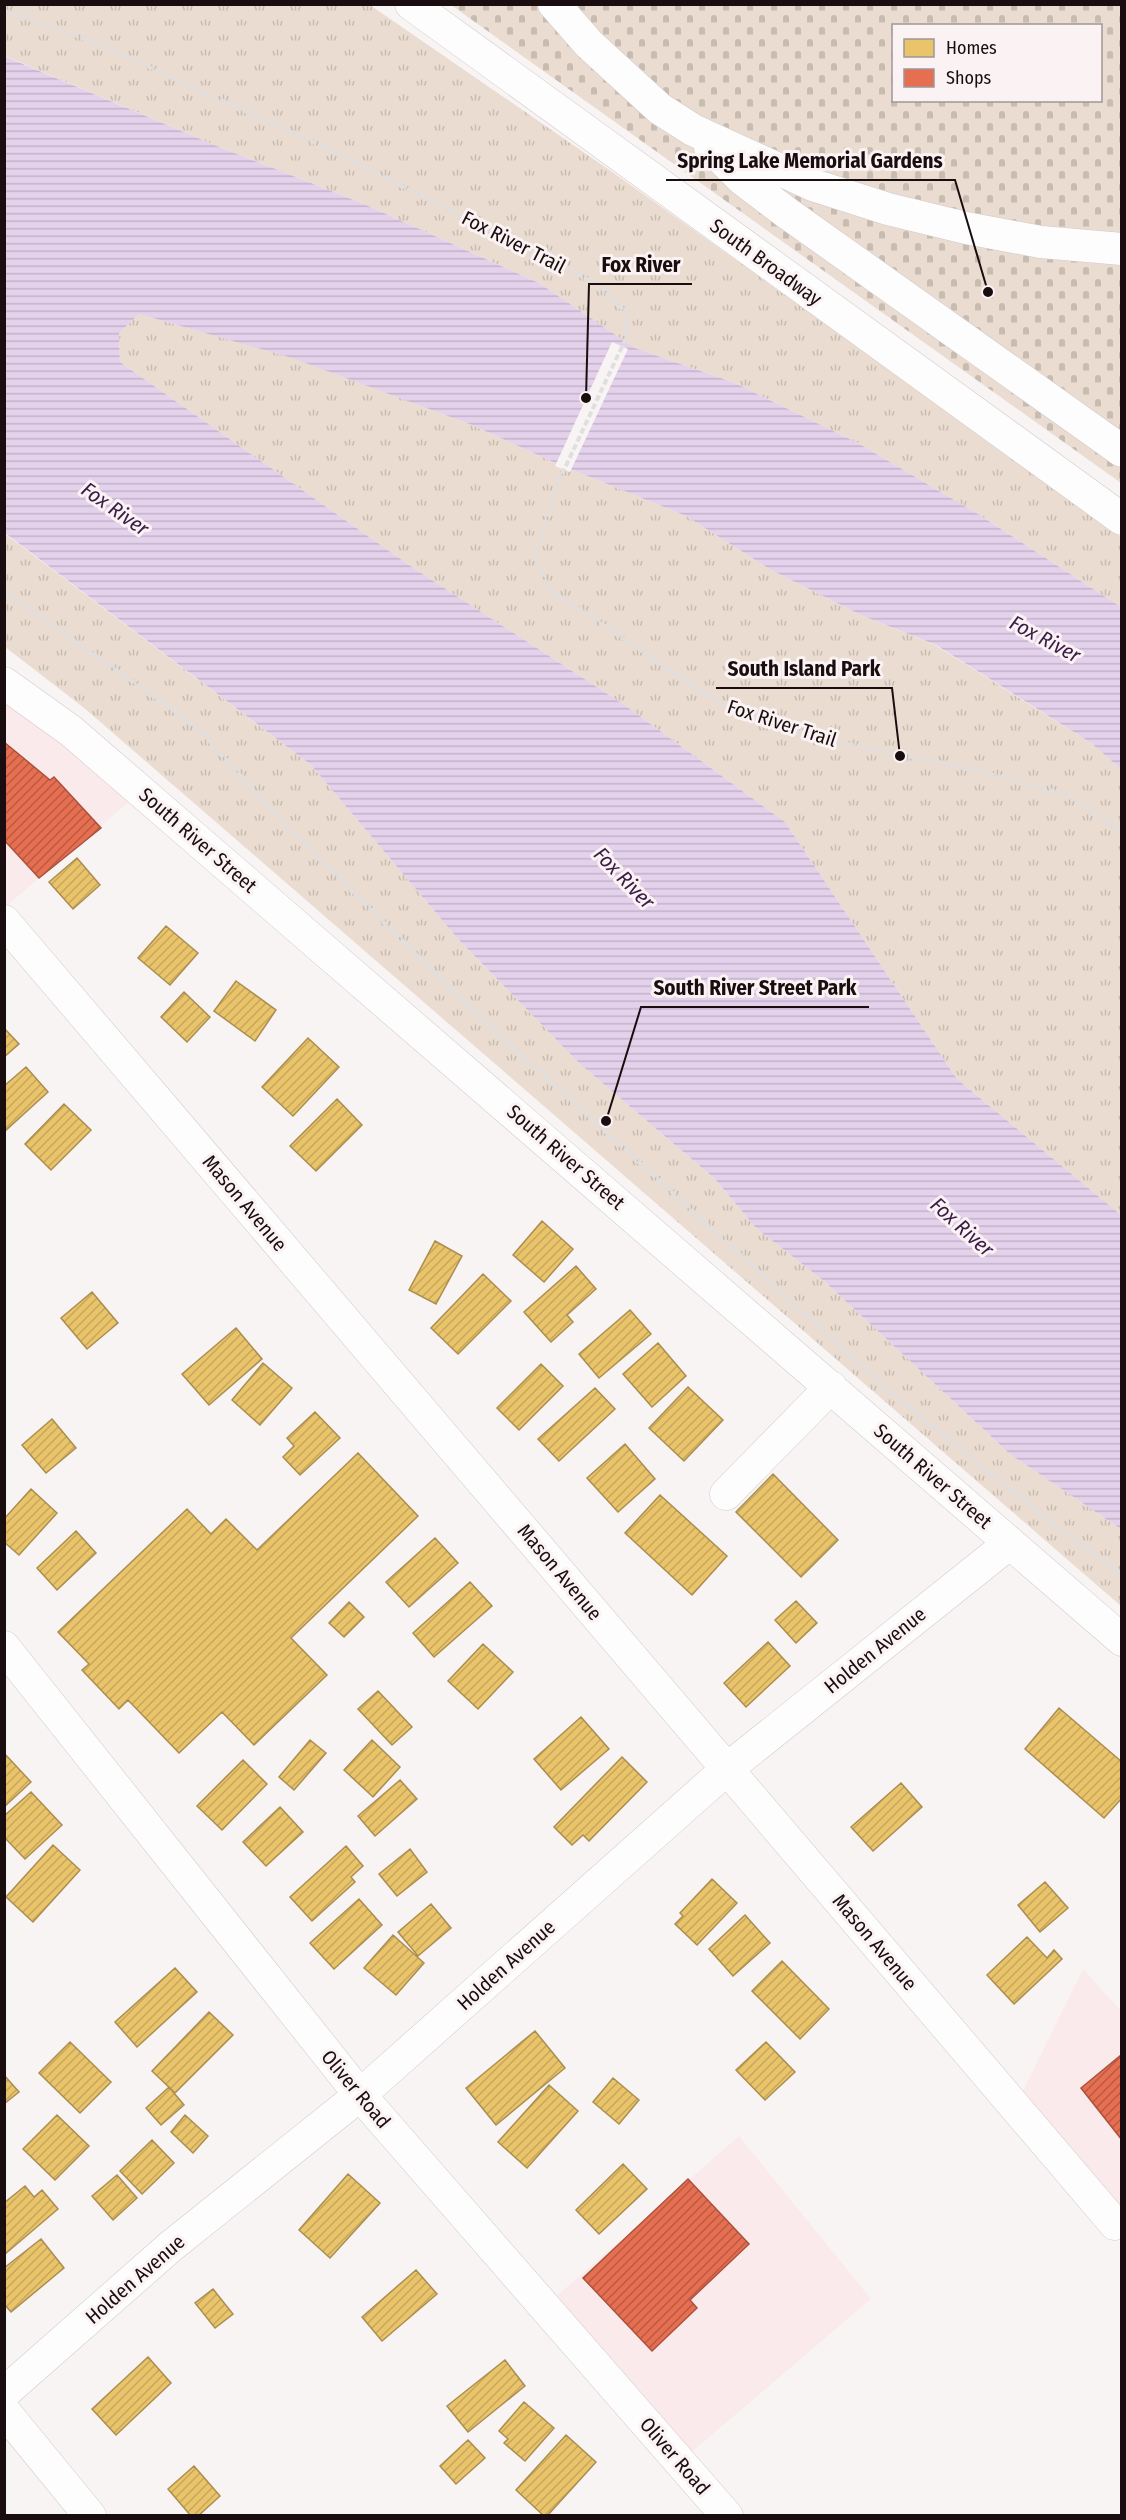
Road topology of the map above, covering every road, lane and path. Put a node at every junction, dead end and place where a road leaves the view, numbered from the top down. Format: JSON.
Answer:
{"nodes":[{"id":1,"x":19,"y":4,"type":"edge"},
{"id":2,"x":411,"y":4,"type":"edge"},
{"id":3,"x":554,"y":4,"type":"edge"},
{"id":4,"x":4,"y":10,"type":"edge"},
{"id":5,"x":33,"y":22,"type":"junction"},
{"id":6,"x":693,"y":130,"type":"junction"},
{"id":7,"x":1122,"y":249,"type":"edge"},
{"id":8,"x":1122,"y":451,"type":"edge"},
{"id":9,"x":1122,"y":519,"type":"edge"},
{"id":10,"x":4,"y":591,"type":"edge"},
{"id":11,"x":4,"y":683,"type":"edge"},
{"id":12,"x":1122,"y":833,"type":"edge"},
{"id":13,"x":4,"y":921,"type":"edge"},
{"id":14,"x":831,"y":1387,"type":"junction"},
{"id":15,"x":726,"y":1494,"type":"dead end"},
{"id":16,"x":1010,"y":1543,"type":"junction"},
{"id":17,"x":1122,"y":1574,"type":"edge"},
{"id":18,"x":1122,"y":1640,"type":"edge"},
{"id":19,"x":4,"y":1647,"type":"edge"},
{"id":20,"x":727,"y":1769,"type":"junction"},
{"id":21,"x":360,"y":2095,"type":"junction"},
{"id":22,"x":1115,"y":2224,"type":"dead end"},
{"id":23,"x":4,"y":2393,"type":"edge"},
{"id":24,"x":4,"y":2411,"type":"edge"},
{"id":25,"x":90,"y":2516,"type":"edge"},
{"id":26,"x":727,"y":2516,"type":"edge"}],
"edges":[{"from":1,"to":5,"type":"path"},
{"from":2,"to":9,"type":"street","name":"South Broadway"},
{"from":3,"to":6,"type":"street"},
{"from":4,"to":5,"type":"path","name":"Fox River Trail"},
{"from":5,"to":12,"type":"path","name":"Fox River Trail"},
{"from":6,"to":7,"type":"street"},
{"from":6,"to":8,"type":"street"},
{"from":10,"to":17,"type":"path"},
{"from":11,"to":14,"type":"street","name":"South River Street"},
{"from":13,"to":20,"type":"street","name":"Mason Avenue"},
{"from":14,"to":15,"type":"street"},
{"from":14,"to":16,"type":"street","name":"South River Street"},
{"from":16,"to":18,"type":"street","name":"South River Street"},
{"from":16,"to":20,"type":"street","name":"Holden Avenue"},
{"from":19,"to":21,"type":"street","name":"Oliver Road"},
{"from":20,"to":21,"type":"street","name":"Holden Avenue"},
{"from":20,"to":22,"type":"street","name":"Mason Avenue"},
{"from":21,"to":23,"type":"street","name":"Holden Avenue"},
{"from":21,"to":26,"type":"street","name":"Oliver Road"},
{"from":24,"to":25,"type":"street"}]}
